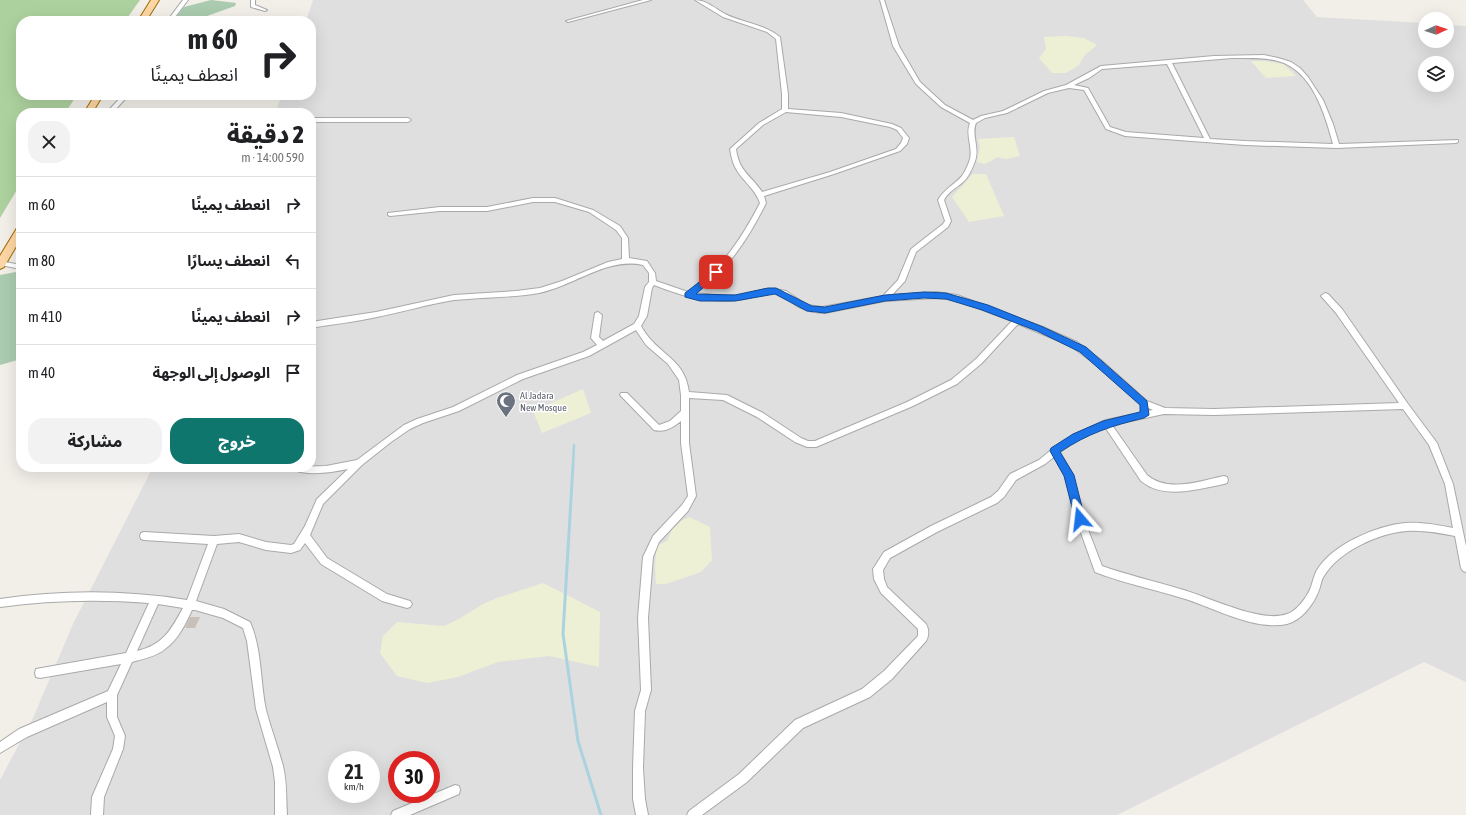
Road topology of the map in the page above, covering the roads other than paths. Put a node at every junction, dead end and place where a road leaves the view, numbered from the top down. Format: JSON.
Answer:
{"nodes":[{"id":1,"x":155,"y":0,"type":"edge"},
{"id":2,"x":186,"y":0,"type":"edge"},
{"id":3,"x":253,"y":0,"type":"edge"},
{"id":4,"x":649,"y":0,"type":"edge"},
{"id":5,"x":697,"y":0,"type":"edge"},
{"id":6,"x":882,"y":0,"type":"edge"},
{"id":7,"x":265,"y":10,"type":"dead end"},
{"id":8,"x":145,"y":16,"type":"edge"},
{"id":9,"x":173,"y":16,"type":"edge"},
{"id":10,"x":568,"y":21,"type":"dead end"},
{"id":11,"x":1169,"y":62,"type":"junction"},
{"id":12,"x":1068,"y":86,"type":"junction"},
{"id":13,"x":122,"y":100,"type":"edge"},
{"id":14,"x":114,"y":108,"type":"edge"},
{"id":15,"x":785,"y":110,"type":"junction"},
{"id":16,"x":316,"y":120,"type":"edge"},
{"id":17,"x":408,"y":120,"type":"dead end"},
{"id":18,"x":973,"y":122,"type":"junction"},
{"id":19,"x":1208,"y":140,"type":"junction"},
{"id":20,"x":1456,"y":141,"type":"dead end"},
{"id":21,"x":1337,"y":146,"type":"junction"},
{"id":22,"x":762,"y":194,"type":"junction"},
{"id":23,"x":390,"y":214,"type":"dead end"},
{"id":24,"x":16,"y":238,"type":"edge"},
{"id":25,"x":626,"y":261,"type":"junction"},
{"id":26,"x":1,"y":264,"type":"edge"},
{"id":27,"x":16,"y":266,"type":"edge"},
{"id":28,"x":653,"y":282,"type":"junction"},
{"id":29,"x":688,"y":295,"type":"junction"},
{"id":30,"x":1325,"y":296,"type":"dead end"},
{"id":31,"x":885,"y":298,"type":"junction"},
{"id":32,"x":598,"y":315,"type":"dead end"},
{"id":33,"x":1017,"y":320,"type":"junction"},
{"id":34,"x":316,"y":323,"type":"edge"},
{"id":35,"x":637,"y":326,"type":"junction"},
{"id":36,"x":606,"y":344,"type":"junction"},
{"id":37,"x":686,"y":394,"type":"junction"},
{"id":38,"x":624,"y":395,"type":"dead end"},
{"id":39,"x":1144,"y":403,"type":"junction"},
{"id":40,"x":1405,"y":406,"type":"junction"},
{"id":41,"x":1165,"y":411,"type":"junction"},
{"id":42,"x":685,"y":412,"type":"junction"},
{"id":43,"x":1144,"y":415,"type":"junction"},
{"id":44,"x":1106,"y":424,"type":"junction"},
{"id":45,"x":1055,"y":451,"type":"junction"},
{"id":46,"x":359,"y":463,"type":"junction"},
{"id":47,"x":316,"y":471,"type":"edge"},
{"id":48,"x":1224,"y":480,"type":"dead end"},
{"id":49,"x":1459,"y":533,"type":"junction"},
{"id":50,"x":144,"y":536,"type":"dead end"},
{"id":51,"x":305,"y":536,"type":"junction"},
{"id":52,"x":214,"y":540,"type":"junction"},
{"id":53,"x":1466,"y":568,"type":"edge"},
{"id":54,"x":156,"y":599,"type":"junction"},
{"id":55,"x":0,"y":603,"type":"edge"},
{"id":56,"x":407,"y":604,"type":"dead end"},
{"id":57,"x":191,"y":605,"type":"junction"},
{"id":58,"x":129,"y":657,"type":"junction"},
{"id":59,"x":40,"y":673,"type":"dead end"},
{"id":60,"x":112,"y":695,"type":"junction"},
{"id":61,"x":0,"y":748,"type":"edge"},
{"id":62,"x":455,"y":790,"type":"dead end"},
{"id":63,"x":97,"y":815,"type":"edge"},
{"id":64,"x":281,"y":815,"type":"edge"},
{"id":65,"x":397,"y":815,"type":"edge"},
{"id":66,"x":642,"y":815,"type":"edge"},
{"id":67,"x":693,"y":815,"type":"edge"}],
"edges":[{"from":1,"to":8,"type":"main road"},
{"from":2,"to":9,"type":"street"},
{"from":3,"to":7,"type":"street"},
{"from":4,"to":10,"type":"street"},
{"from":5,"to":15,"type":"street"},
{"from":6,"to":18,"type":"street"},
{"from":11,"to":12,"type":"street"},
{"from":11,"to":19,"type":"street"},
{"from":11,"to":21,"type":"street"},
{"from":12,"to":18,"type":"street"},
{"from":12,"to":19,"type":"street"},
{"from":13,"to":14,"type":"street"},
{"from":15,"to":22,"type":"street"},
{"from":15,"to":22,"type":"street"},
{"from":16,"to":17,"type":"street"},
{"from":18,"to":31,"type":"street"},
{"from":19,"to":21,"type":"street"},
{"from":20,"to":21,"type":"street"},
{"from":22,"to":29,"type":"street"},
{"from":23,"to":25,"type":"street"},
{"from":24,"to":26,"type":"main road"},
{"from":25,"to":28,"type":"street"},
{"from":25,"to":34,"type":"street"},
{"from":26,"to":27,"type":"street"},
{"from":28,"to":29,"type":"street"},
{"from":28,"to":35,"type":"street"},
{"from":29,"to":31,"type":"street"},
{"from":30,"to":40,"type":"street"},
{"from":31,"to":33,"type":"street"},
{"from":32,"to":36,"type":"street"},
{"from":33,"to":37,"type":"street"},
{"from":33,"to":39,"type":"street"},
{"from":35,"to":36,"type":"street"},
{"from":35,"to":37,"type":"street"},
{"from":36,"to":46,"type":"street"},
{"from":37,"to":42,"type":"street"},
{"from":38,"to":42,"type":"street"},
{"from":39,"to":41,"type":"street"},
{"from":39,"to":43,"type":"street"},
{"from":40,"to":41,"type":"street"},
{"from":40,"to":49,"type":"street"},
{"from":41,"to":43,"type":"street"},
{"from":42,"to":66,"type":"street"},
{"from":43,"to":44,"type":"street"},
{"from":44,"to":45,"type":"street"},
{"from":44,"to":48,"type":"street"},
{"from":45,"to":49,"type":"street"},
{"from":45,"to":67,"type":"street"},
{"from":46,"to":47,"type":"street"},
{"from":46,"to":51,"type":"street"},
{"from":49,"to":53,"type":"street"},
{"from":50,"to":52,"type":"street"},
{"from":51,"to":52,"type":"street"},
{"from":51,"to":56,"type":"street"},
{"from":52,"to":57,"type":"street"},
{"from":54,"to":55,"type":"street"},
{"from":54,"to":57,"type":"street"},
{"from":54,"to":58,"type":"street"},
{"from":57,"to":58,"type":"street"},
{"from":57,"to":64,"type":"street"},
{"from":58,"to":59,"type":"street"},
{"from":58,"to":60,"type":"street"},
{"from":60,"to":61,"type":"street"},
{"from":60,"to":63,"type":"street"},
{"from":62,"to":65,"type":"street"}]}
